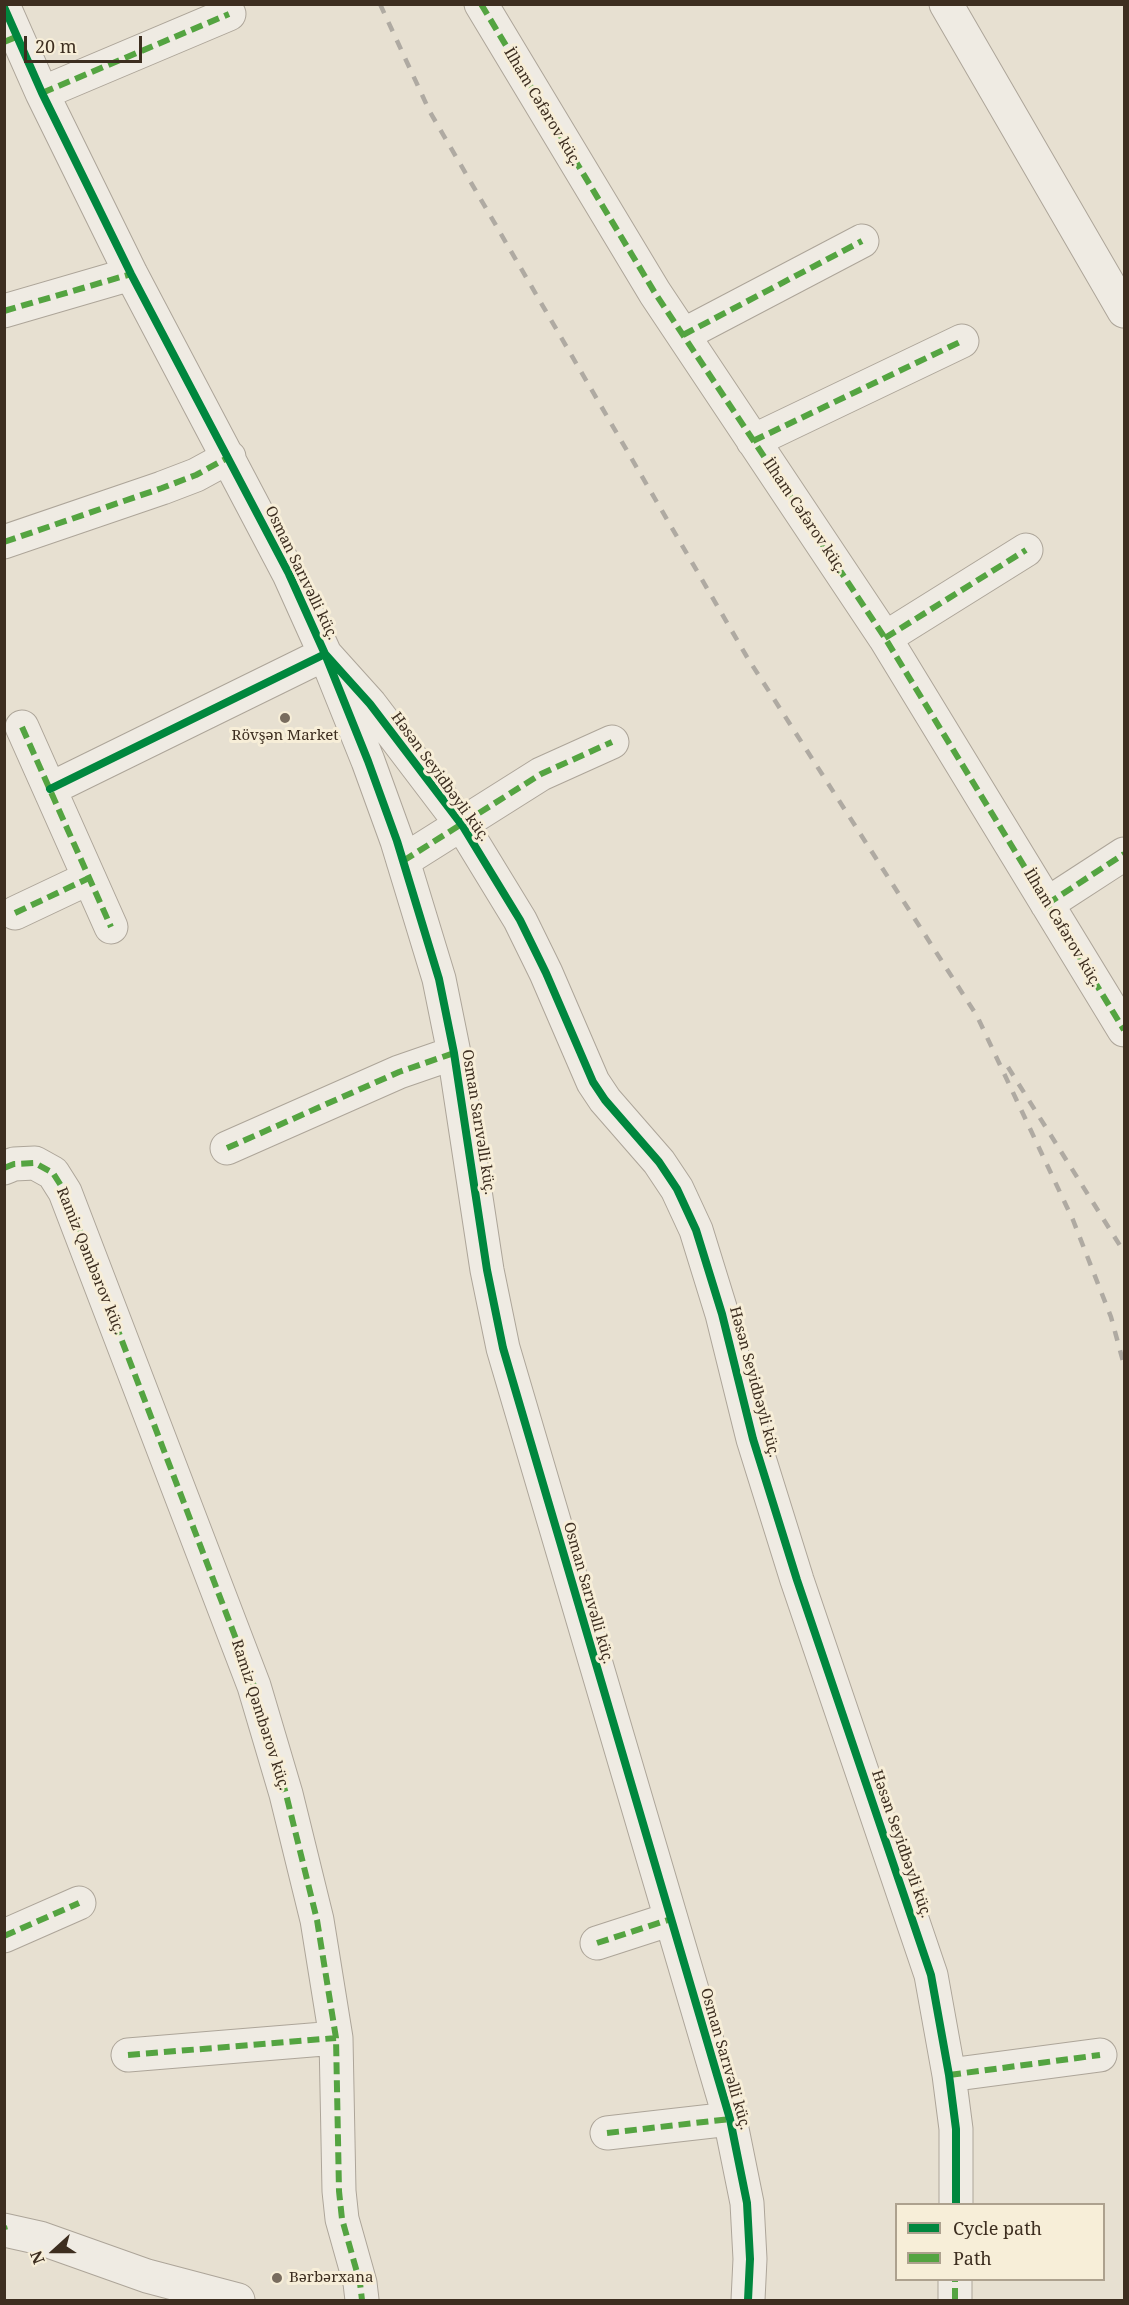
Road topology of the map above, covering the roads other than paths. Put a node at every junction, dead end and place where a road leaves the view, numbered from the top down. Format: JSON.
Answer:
{"nodes":[{"id":1,"x":481,"y":4,"type":"edge"},
{"id":2,"x":946,"y":4,"type":"edge"},
{"id":3,"x":4,"y":7,"type":"edge"},
{"id":4,"x":229,"y":14,"type":"dead end"},
{"id":5,"x":10,"y":39,"type":"edge"},
{"id":6,"x":42,"y":93,"type":"junction"},
{"id":7,"x":862,"y":241,"type":"dead end"},
{"id":8,"x":130,"y":274,"type":"junction"},
{"id":9,"x":4,"y":311,"type":"edge"},
{"id":10,"x":1125,"y":311,"type":"edge"},
{"id":11,"x":683,"y":335,"type":"junction"},
{"id":12,"x":962,"y":341,"type":"dead end"},
{"id":13,"x":753,"y":441,"type":"junction"},
{"id":14,"x":229,"y":458,"type":"junction"},
{"id":15,"x":4,"y":542,"type":"edge"},
{"id":16,"x":1026,"y":550,"type":"dead end"},
{"id":17,"x":885,"y":638,"type":"junction"},
{"id":18,"x":325,"y":654,"type":"junction"},
{"id":19,"x":22,"y":727,"type":"dead end"},
{"id":20,"x":612,"y":742,"type":"dead end"},
{"id":21,"x":50,"y":789,"type":"junction"},
{"id":22,"x":462,"y":825,"type":"junction"},
{"id":23,"x":1125,"y":854,"type":"edge"},
{"id":24,"x":403,"y":861,"type":"junction"},
{"id":25,"x":89,"y":878,"type":"junction"},
{"id":26,"x":1047,"y":904,"type":"junction"},
{"id":27,"x":15,"y":913,"type":"dead end"},
{"id":28,"x":111,"y":927,"type":"dead end"},
{"id":29,"x":1125,"y":1030,"type":"edge"},
{"id":30,"x":454,"y":1053,"type":"junction"},
{"id":31,"x":227,"y":1148,"type":"dead end"},
{"id":32,"x":4,"y":1168,"type":"edge"},
{"id":33,"x":79,"y":1903,"type":"dead end"},
{"id":34,"x":671,"y":1919,"type":"junction"},
{"id":35,"x":4,"y":1936,"type":"edge"},
{"id":36,"x":597,"y":1943,"type":"dead end"},
{"id":37,"x":336,"y":2038,"type":"junction"},
{"id":38,"x":129,"y":2055,"type":"dead end"},
{"id":39,"x":1100,"y":2055,"type":"dead end"},
{"id":40,"x":949,"y":2075,"type":"junction"},
{"id":41,"x":730,"y":2120,"type":"junction"},
{"id":42,"x":607,"y":2133,"type":"dead end"},
{"id":43,"x":956,"y":2203,"type":"edge"},
{"id":44,"x":5,"y":2229,"type":"edge"},
{"id":45,"x":955,"y":2281,"type":"edge"},
{"id":46,"x":238,"y":2301,"type":"edge"},
{"id":47,"x":362,"y":2301,"type":"edge"},
{"id":48,"x":748,"y":2301,"type":"edge"},
{"id":49,"x":955,"y":2301,"type":"edge"}],
"edges":[{"from":1,"to":11,"type":"street","name":"İlham Cəfərov küç."},
{"from":2,"to":10,"type":"street"},
{"from":3,"to":5,"type":"street","name":"Osman Sarıvəlli küç."},
{"from":4,"to":6,"type":"street"},
{"from":5,"to":6,"type":"street","name":"Osman Sarıvəlli küç."},
{"from":6,"to":8,"type":"street","name":"Osman Sarıvəlli küç."},
{"from":7,"to":11,"type":"street"},
{"from":8,"to":9,"type":"street"},
{"from":8,"to":14,"type":"street","name":"Osman Sarıvəlli küç."},
{"from":11,"to":13,"type":"street","name":"İlham Cəfərov küç."},
{"from":12,"to":13,"type":"street"},
{"from":13,"to":17,"type":"street","name":"İlham Cəfərov küç."},
{"from":14,"to":15,"type":"street"},
{"from":14,"to":18,"type":"street","name":"Osman Sarıvəlli küç."},
{"from":16,"to":17,"type":"street"},
{"from":17,"to":26,"type":"street","name":"İlham Cəfərov küç."},
{"from":18,"to":21,"type":"street"},
{"from":18,"to":22,"type":"street","name":"Həsən Seyidbəyli küç."},
{"from":18,"to":24,"type":"street","name":"Osman Sarıvəlli küç."},
{"from":19,"to":21,"type":"street"},
{"from":20,"to":22,"type":"street"},
{"from":21,"to":25,"type":"street"},
{"from":22,"to":24,"type":"street"},
{"from":22,"to":40,"type":"street","name":"Həsən Seyidbəyli küç."},
{"from":23,"to":26,"type":"street"},
{"from":24,"to":30,"type":"street","name":"Osman Sarıvəlli küç."},
{"from":25,"to":27,"type":"street"},
{"from":25,"to":28,"type":"street"},
{"from":26,"to":29,"type":"street","name":"İlham Cəfərov küç."},
{"from":30,"to":31,"type":"street"},
{"from":30,"to":34,"type":"street","name":"Osman Sarıvəlli küç."},
{"from":32,"to":37,"type":"street","name":"Ramiz Qəmbərov küç."},
{"from":33,"to":35,"type":"street"},
{"from":34,"to":36,"type":"street"},
{"from":34,"to":41,"type":"street","name":"Osman Sarıvəlli küç."},
{"from":37,"to":38,"type":"street"},
{"from":37,"to":47,"type":"street","name":"Ramiz Qəmbərov küç."},
{"from":39,"to":40,"type":"street"},
{"from":40,"to":43,"type":"street","name":"Həsən Seyidbəyli küç."},
{"from":41,"to":42,"type":"street"},
{"from":41,"to":48,"type":"street","name":"Osman Sarıvəlli küç."},
{"from":44,"to":46,"type":"street"},
{"from":45,"to":49,"type":"street"}]}
